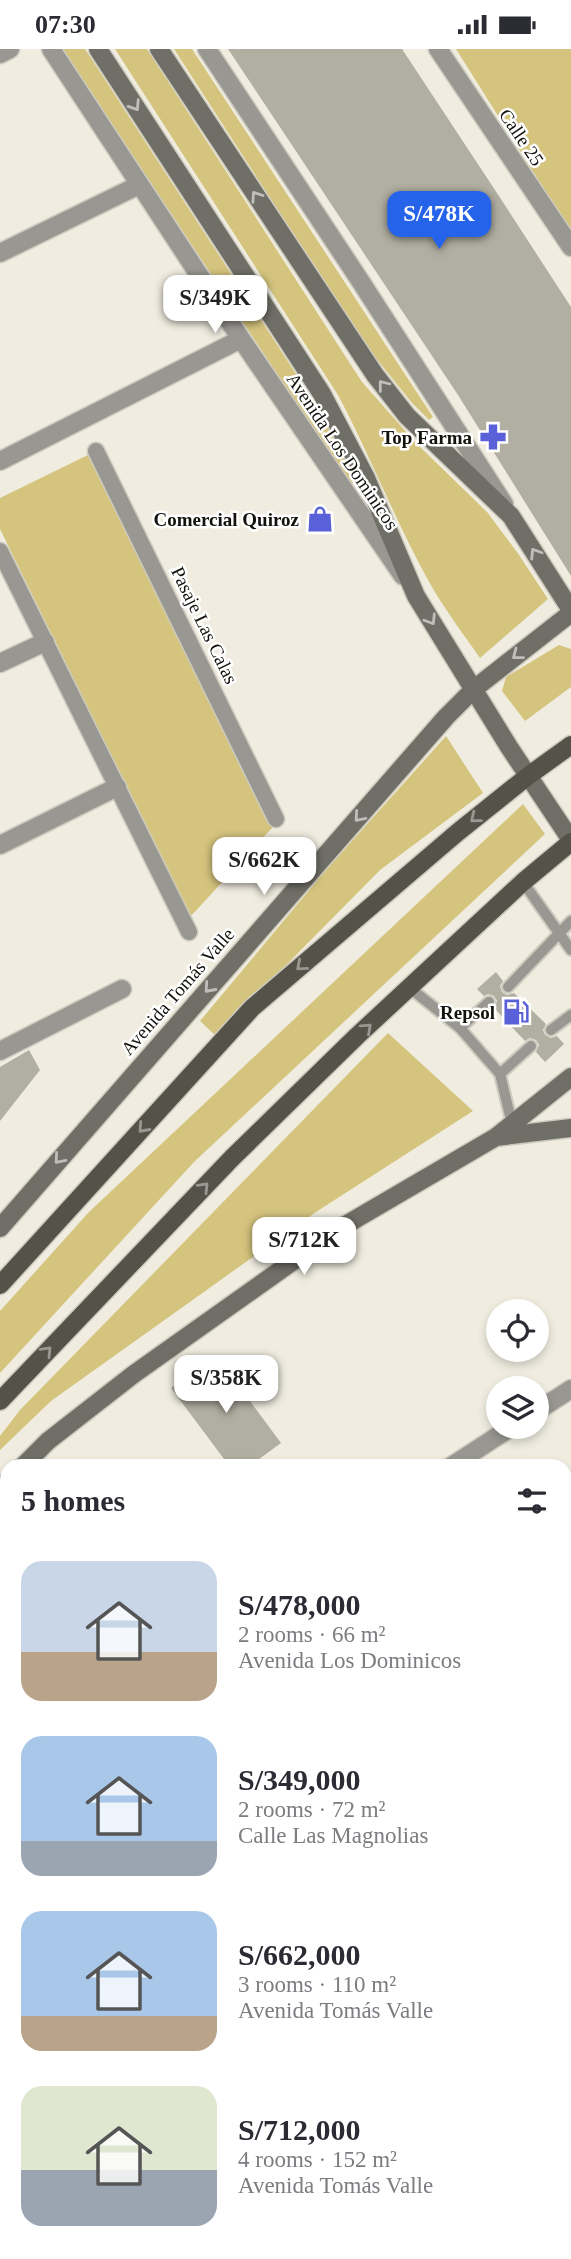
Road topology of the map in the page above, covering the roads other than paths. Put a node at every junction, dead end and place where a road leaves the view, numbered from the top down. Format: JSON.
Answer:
{"nodes":[{"id":1,"x":10,"y":49,"type":"edge"},
{"id":2,"x":51,"y":49,"type":"edge"},
{"id":3,"x":98,"y":49,"type":"edge"},
{"id":4,"x":159,"y":49,"type":"edge"},
{"id":5,"x":207,"y":49,"type":"edge"},
{"id":6,"x":438,"y":49,"type":"edge"},
{"id":7,"x":0,"y":54,"type":"edge"},
{"id":8,"x":139,"y":185,"type":"junction"},
{"id":9,"x":571,"y":247,"type":"edge"},
{"id":10,"x":0,"y":253,"type":"edge"},
{"id":11,"x":241,"y":339,"type":"junction"},
{"id":12,"x":96,"y":451,"type":"dead end"},
{"id":13,"x":0,"y":461,"type":"edge"},
{"id":14,"x":512,"y":516,"type":"junction"},
{"id":15,"x":0,"y":551,"type":"edge"},
{"id":16,"x":416,"y":596,"type":"junction"},
{"id":17,"x":571,"y":612,"type":"edge"},
{"id":18,"x":46,"y":642,"type":"junction"},
{"id":19,"x":0,"y":663,"type":"edge"},
{"id":20,"x":474,"y":689,"type":"junction"},
{"id":21,"x":571,"y":745,"type":"edge"},
{"id":22,"x":528,"y":776,"type":"junction"},
{"id":23,"x":117,"y":787,"type":"junction"},
{"id":24,"x":276,"y":818,"type":"dead end"},
{"id":25,"x":571,"y":841,"type":"edge"},
{"id":26,"x":0,"y":845,"type":"edge"},
{"id":27,"x":523,"y":882,"type":"junction"},
{"id":28,"x":571,"y":921,"type":"edge"},
{"id":29,"x":189,"y":932,"type":"dead end"},
{"id":30,"x":561,"y":933,"type":"junction"},
{"id":31,"x":571,"y":950,"type":"edge"},
{"id":32,"x":508,"y":987,"type":"dead end"},
{"id":33,"x":410,"y":988,"type":"junction"},
{"id":34,"x":122,"y":989,"type":"dead end"},
{"id":35,"x":489,"y":1002,"type":"dead end"},
{"id":36,"x":571,"y":1015,"type":"edge"},
{"id":37,"x":460,"y":1028,"type":"junction"},
{"id":38,"x":551,"y":1030,"type":"dead end"},
{"id":39,"x":531,"y":1046,"type":"dead end"},
{"id":40,"x":0,"y":1051,"type":"edge"},
{"id":41,"x":500,"y":1074,"type":"junction"},
{"id":42,"x":571,"y":1077,"type":"edge"},
{"id":43,"x":512,"y":1124,"type":"junction"},
{"id":44,"x":571,"y":1128,"type":"edge"},
{"id":45,"x":496,"y":1137,"type":"junction"},
{"id":46,"x":0,"y":1228,"type":"edge"},
{"id":47,"x":0,"y":1285,"type":"edge"},
{"id":48,"x":571,"y":1389,"type":"edge"},
{"id":49,"x":0,"y":1401,"type":"edge"},
{"id":50,"x":549,"y":1403,"type":"edge"},
{"id":51,"x":493,"y":1439,"type":"edge"},
{"id":52,"x":30,"y":1459,"type":"edge"},
{"id":53,"x":462,"y":1459,"type":"edge"}],
"edges":[{"from":1,"to":7,"type":"street"},
{"from":2,"to":8,"type":"street","name":"Avenida Los Dominicos"},
{"from":3,"to":16,"type":"main road","name":"Avenida Los Dominicos","one_way":true},
{"from":14,"to":4,"type":"main road","one_way":true},
{"from":5,"to":14,"type":"street"},
{"from":6,"to":9,"type":"street","name":"Calle 25"},
{"from":8,"to":10,"type":"street"},
{"from":8,"to":11,"type":"street","name":"Avenida Los Dominicos"},
{"from":11,"to":13,"type":"street"},
{"from":11,"to":16,"type":"street","name":"Avenida Los Dominicos"},
{"from":12,"to":24,"type":"street","name":"Pasaje Las Calas"},
{"from":17,"to":14,"type":"main road","one_way":true},
{"from":15,"to":18,"type":"street"},
{"from":16,"to":20,"type":"main road","name":"Avenida Los Dominicos","one_way":true},
{"from":17,"to":20,"type":"main road","name":"Avenida Tomás Valle","one_way":true},
{"from":18,"to":19,"type":"street"},
{"from":18,"to":23,"type":"street"},
{"from":20,"to":22,"type":"main road","name":"Avenida Los Dominicos"},
{"from":20,"to":46,"type":"main road","name":"Avenida Tomás Valle","one_way":true},
{"from":21,"to":22,"type":"main road"},
{"from":22,"to":25,"type":"main road","name":"Avenida Los Dominicos"},
{"from":22,"to":47,"type":"main road","one_way":true},
{"from":23,"to":26,"type":"street"},
{"from":23,"to":29,"type":"street"},
{"from":25,"to":27,"type":"main road"},
{"from":27,"to":30,"type":"lane"},
{"from":27,"to":33,"type":"main road"},
{"from":28,"to":30,"type":"lane"},
{"from":30,"to":31,"type":"lane"},
{"from":30,"to":32,"type":"lane"},
{"from":33,"to":37,"type":"lane"},
{"from":49,"to":33,"type":"main road","one_way":true},
{"from":34,"to":40,"type":"street"},
{"from":35,"to":37,"type":"lane"},
{"from":36,"to":38,"type":"lane"},
{"from":37,"to":41,"type":"lane"},
{"from":39,"to":41,"type":"lane"},
{"from":41,"to":43,"type":"lane"},
{"from":42,"to":43,"type":"main road"},
{"from":43,"to":45,"type":"main road"},
{"from":44,"to":45,"type":"main road"},
{"from":45,"to":52,"type":"main road"},
{"from":48,"to":50,"type":"street"},
{"from":51,"to":53,"type":"street"}]}
